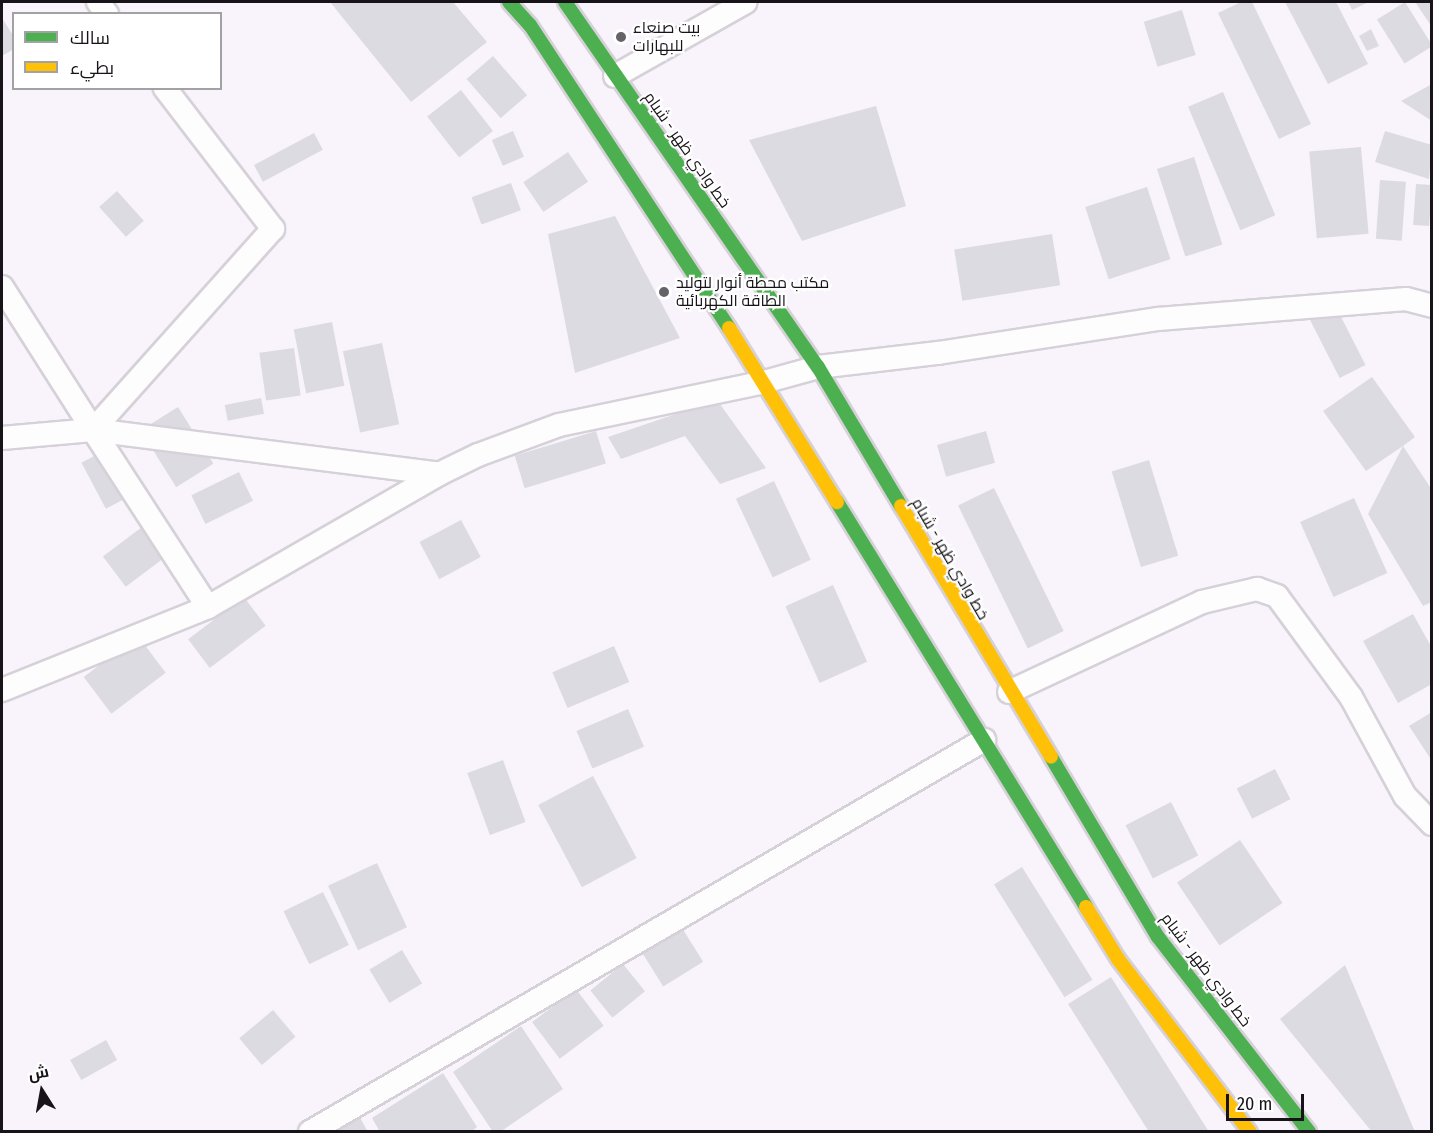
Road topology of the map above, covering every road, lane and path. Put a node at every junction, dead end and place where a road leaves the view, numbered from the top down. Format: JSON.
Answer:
{"nodes":[{"id":1,"x":509,"y":2,"type":"edge"},
{"id":2,"x":565,"y":2,"type":"edge"},
{"id":3,"x":746,"y":2,"type":"edge"},
{"id":4,"x":615,"y":76,"type":"junction"},
{"id":5,"x":167,"y":90,"type":"edge"},
{"id":6,"x":2,"y":287,"type":"edge"},
{"id":7,"x":1431,"y":306,"type":"edge"},
{"id":8,"x":818,"y":367,"type":"junction"},
{"id":9,"x":764,"y":382,"type":"junction"},
{"id":10,"x":93,"y":430,"type":"junction"},
{"id":11,"x":2,"y":438,"type":"edge"},
{"id":12,"x":439,"y":474,"type":"junction"},
{"id":13,"x":208,"y":607,"type":"junction"},
{"id":14,"x":2,"y":690,"type":"edge"},
{"id":15,"x":1009,"y":692,"type":"junction"},
{"id":16,"x":984,"y":740,"type":"junction"},
{"id":17,"x":1431,"y":824,"type":"edge"},
{"id":18,"x":310,"y":1131,"type":"edge"},
{"id":19,"x":1250,"y":1131,"type":"edge"},
{"id":20,"x":1309,"y":1131,"type":"edge"}],
"edges":[{"from":1,"to":9,"type":"main road"},
{"from":2,"to":4,"type":"main road","name":"خط وادي ظهر - شبام"},
{"from":3,"to":4,"type":"street"},
{"from":4,"to":8,"type":"main road","name":"خط وادي ظهر - شبام"},
{"from":5,"to":10,"type":"street"},
{"from":6,"to":10,"type":"street"},
{"from":7,"to":8,"type":"street"},
{"from":8,"to":9,"type":"street"},
{"from":8,"to":15,"type":"main road","name":"خط وادي ظهر - شبام"},
{"from":9,"to":12,"type":"street"},
{"from":9,"to":16,"type":"main road"},
{"from":10,"to":11,"type":"street"},
{"from":10,"to":12,"type":"street"},
{"from":10,"to":13,"type":"street"},
{"from":12,"to":13,"type":"street"},
{"from":13,"to":14,"type":"street"},
{"from":15,"to":17,"type":"street"},
{"from":15,"to":20,"type":"main road","name":"خط وادي ظهر - شبام"},
{"from":16,"to":18,"type":"street"},
{"from":16,"to":19,"type":"main road"}]}
